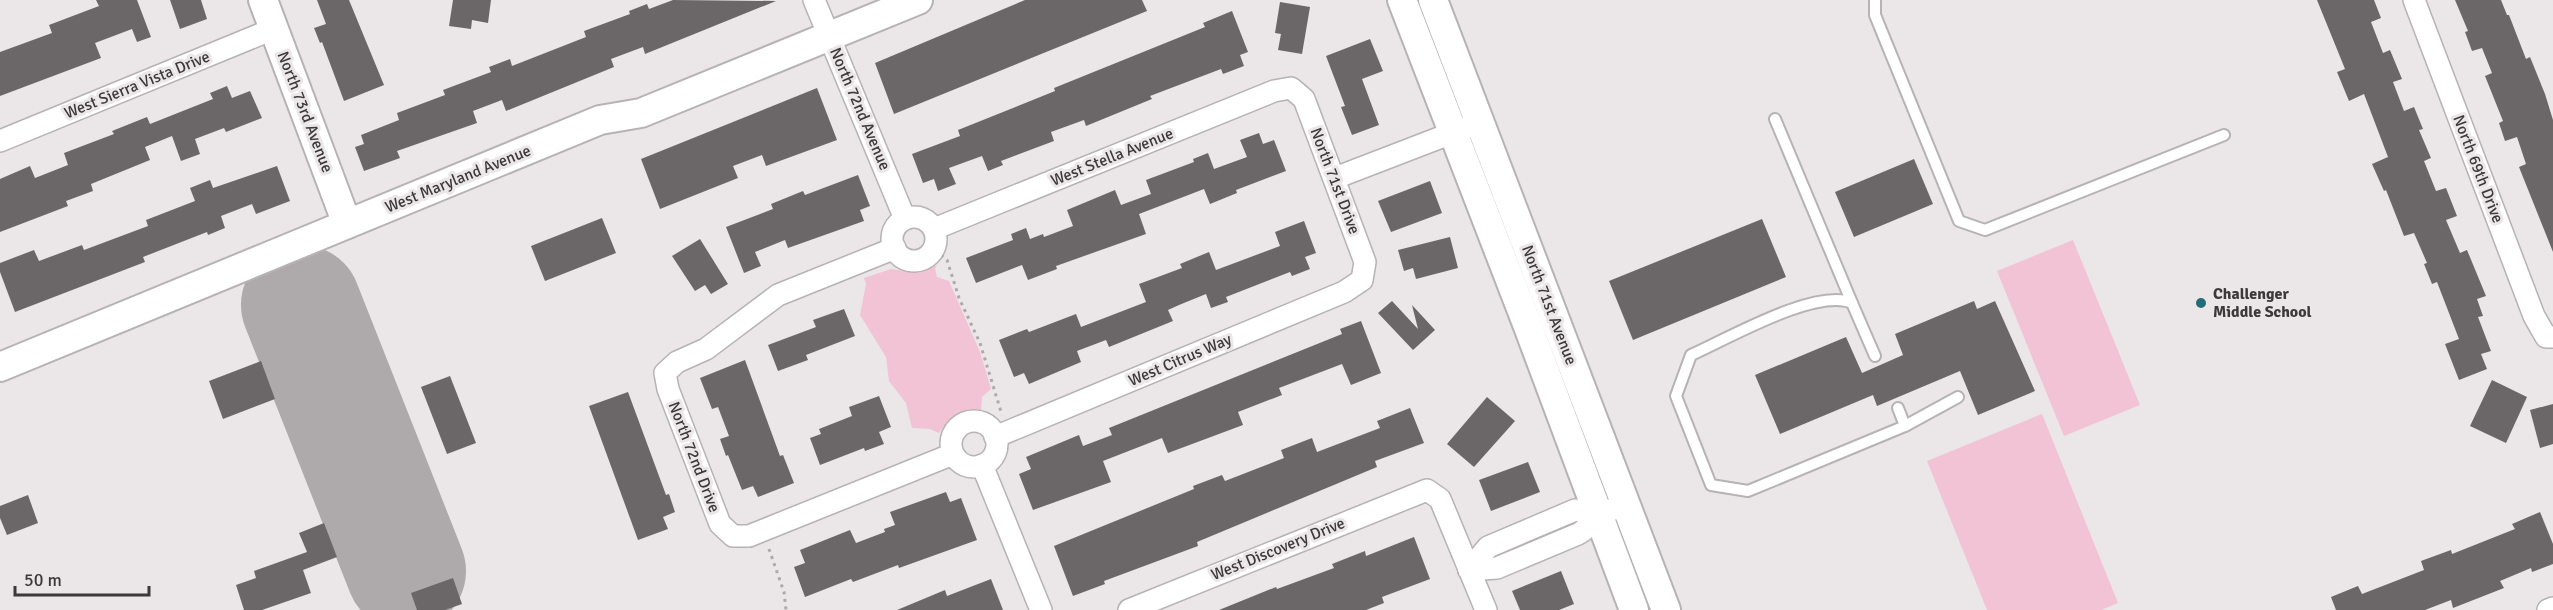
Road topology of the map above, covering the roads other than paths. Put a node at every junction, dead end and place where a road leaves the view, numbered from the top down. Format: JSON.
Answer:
{"nodes":[{"id":1,"x":262,"y":0,"type":"edge"},
{"id":2,"x":814,"y":0,"type":"edge"},
{"id":3,"x":918,"y":0,"type":"edge"},
{"id":4,"x":1402,"y":0,"type":"edge"},
{"id":5,"x":1433,"y":0,"type":"edge"},
{"id":6,"x":1875,"y":0,"type":"edge"},
{"id":7,"x":2414,"y":0,"type":"edge"},
{"id":8,"x":273,"y":29,"type":"junction"},
{"id":9,"x":830,"y":37,"type":"junction"},
{"id":10,"x":1292,"y":88,"type":"joint"},
{"id":11,"x":1775,"y":119,"type":"dead end"},
{"id":12,"x":1466,"y":127,"type":"junction"},
{"id":13,"x":2224,"y":135,"type":"dead end"},
{"id":14,"x":0,"y":141,"type":"edge"},
{"id":15,"x":1335,"y":178,"type":"junction"},
{"id":16,"x":905,"y":219,"type":"junction"},
{"id":17,"x":347,"y":224,"type":"junction"},
{"id":18,"x":934,"y":229,"type":"junction"},
{"id":19,"x":894,"y":248,"type":"junction"},
{"id":20,"x":1362,"y":280,"type":"joint"},
{"id":21,"x":1852,"y":303,"type":"junction"},
{"id":22,"x":2549,"y":337,"type":"edge"},
{"id":23,"x":1875,"y":356,"type":"dead end"},
{"id":24,"x":0,"y":367,"type":"edge"},
{"id":25,"x":1958,"y":397,"type":"dead end"},
{"id":26,"x":1898,"y":408,"type":"dead end"},
{"id":27,"x":1905,"y":426,"type":"junction"},
{"id":28,"x":996,"y":437,"type":"junction"},
{"id":29,"x":953,"y":454,"type":"junction"},
{"id":30,"x":982,"y":465,"type":"junction"},
{"id":31,"x":1626,"y":504,"type":"junction"},
{"id":32,"x":1598,"y":514,"type":"junction"},
{"id":33,"x":1469,"y":570,"type":"junction"},
{"id":34,"x":2553,"y":608,"type":"edge"},
{"id":35,"x":1041,"y":610,"type":"edge"},
{"id":36,"x":1129,"y":610,"type":"edge"},
{"id":37,"x":1486,"y":610,"type":"edge"},
{"id":38,"x":1634,"y":610,"type":"edge"},
{"id":39,"x":1666,"y":610,"type":"edge"},
{"id":40,"x":2548,"y":610,"type":"edge"}],
"edges":[{"from":1,"to":8,"type":"street","name":"North 73rd Avenue"},
{"from":2,"to":9,"type":"street","name":"North 72nd Avenue"},
{"from":3,"to":9,"type":"street","name":"West Maryland Avenue"},
{"from":4,"to":12,"type":"street","name":"North 71st Avenue"},
{"from":5,"to":12,"type":"street","name":"North 71st Avenue"},
{"from":6,"to":13,"type":"lane"},
{"from":7,"to":22,"type":"street","name":"North 69th Drive"},
{"from":8,"to":14,"type":"street","name":"West Sierra Vista Drive"},
{"from":8,"to":17,"type":"street","name":"North 73rd Avenue"},
{"from":9,"to":16,"type":"street","name":"North 72nd Avenue"},
{"from":9,"to":17,"type":"street","name":"West Maryland Avenue"},
{"from":10,"to":15,"type":"street","name":"North 71st Drive"},
{"from":10,"to":18,"type":"street","name":"West Stella Avenue"},
{"from":11,"to":21,"type":"lane"},
{"from":12,"to":15,"type":"street"},
{"from":12,"to":31,"type":"street","name":"North 71st Avenue"},
{"from":12,"to":32,"type":"street","name":"North 71st Avenue"},
{"from":15,"to":20,"type":"street","name":"North 71st Drive"},
{"from":16,"to":18,"type":"street"},
{"from":16,"to":19,"type":"street"},
{"from":17,"to":24,"type":"street","name":"West Maryland Avenue"},
{"from":18,"to":19,"type":"street"},
{"from":19,"to":29,"type":"street","name":"North 72nd Drive"},
{"from":20,"to":28,"type":"street","name":"West Citrus Way"},
{"from":21,"to":23,"type":"lane"},
{"from":21,"to":27,"type":"lane"},
{"from":25,"to":27,"type":"lane"},
{"from":26,"to":27,"type":"lane"},
{"from":28,"to":29,"type":"street"},
{"from":28,"to":30,"type":"street"},
{"from":29,"to":30,"type":"street"},
{"from":30,"to":35,"type":"street"},
{"from":31,"to":32,"type":"street"},
{"from":31,"to":39,"type":"street","name":"North 71st Avenue"},
{"from":32,"to":33,"type":"street"},
{"from":32,"to":38,"type":"street","name":"North 71st Avenue"},
{"from":33,"to":36,"type":"street","name":"West Discovery Drive"},
{"from":33,"to":37,"type":"street"},
{"from":34,"to":40,"type":"street"}]}
